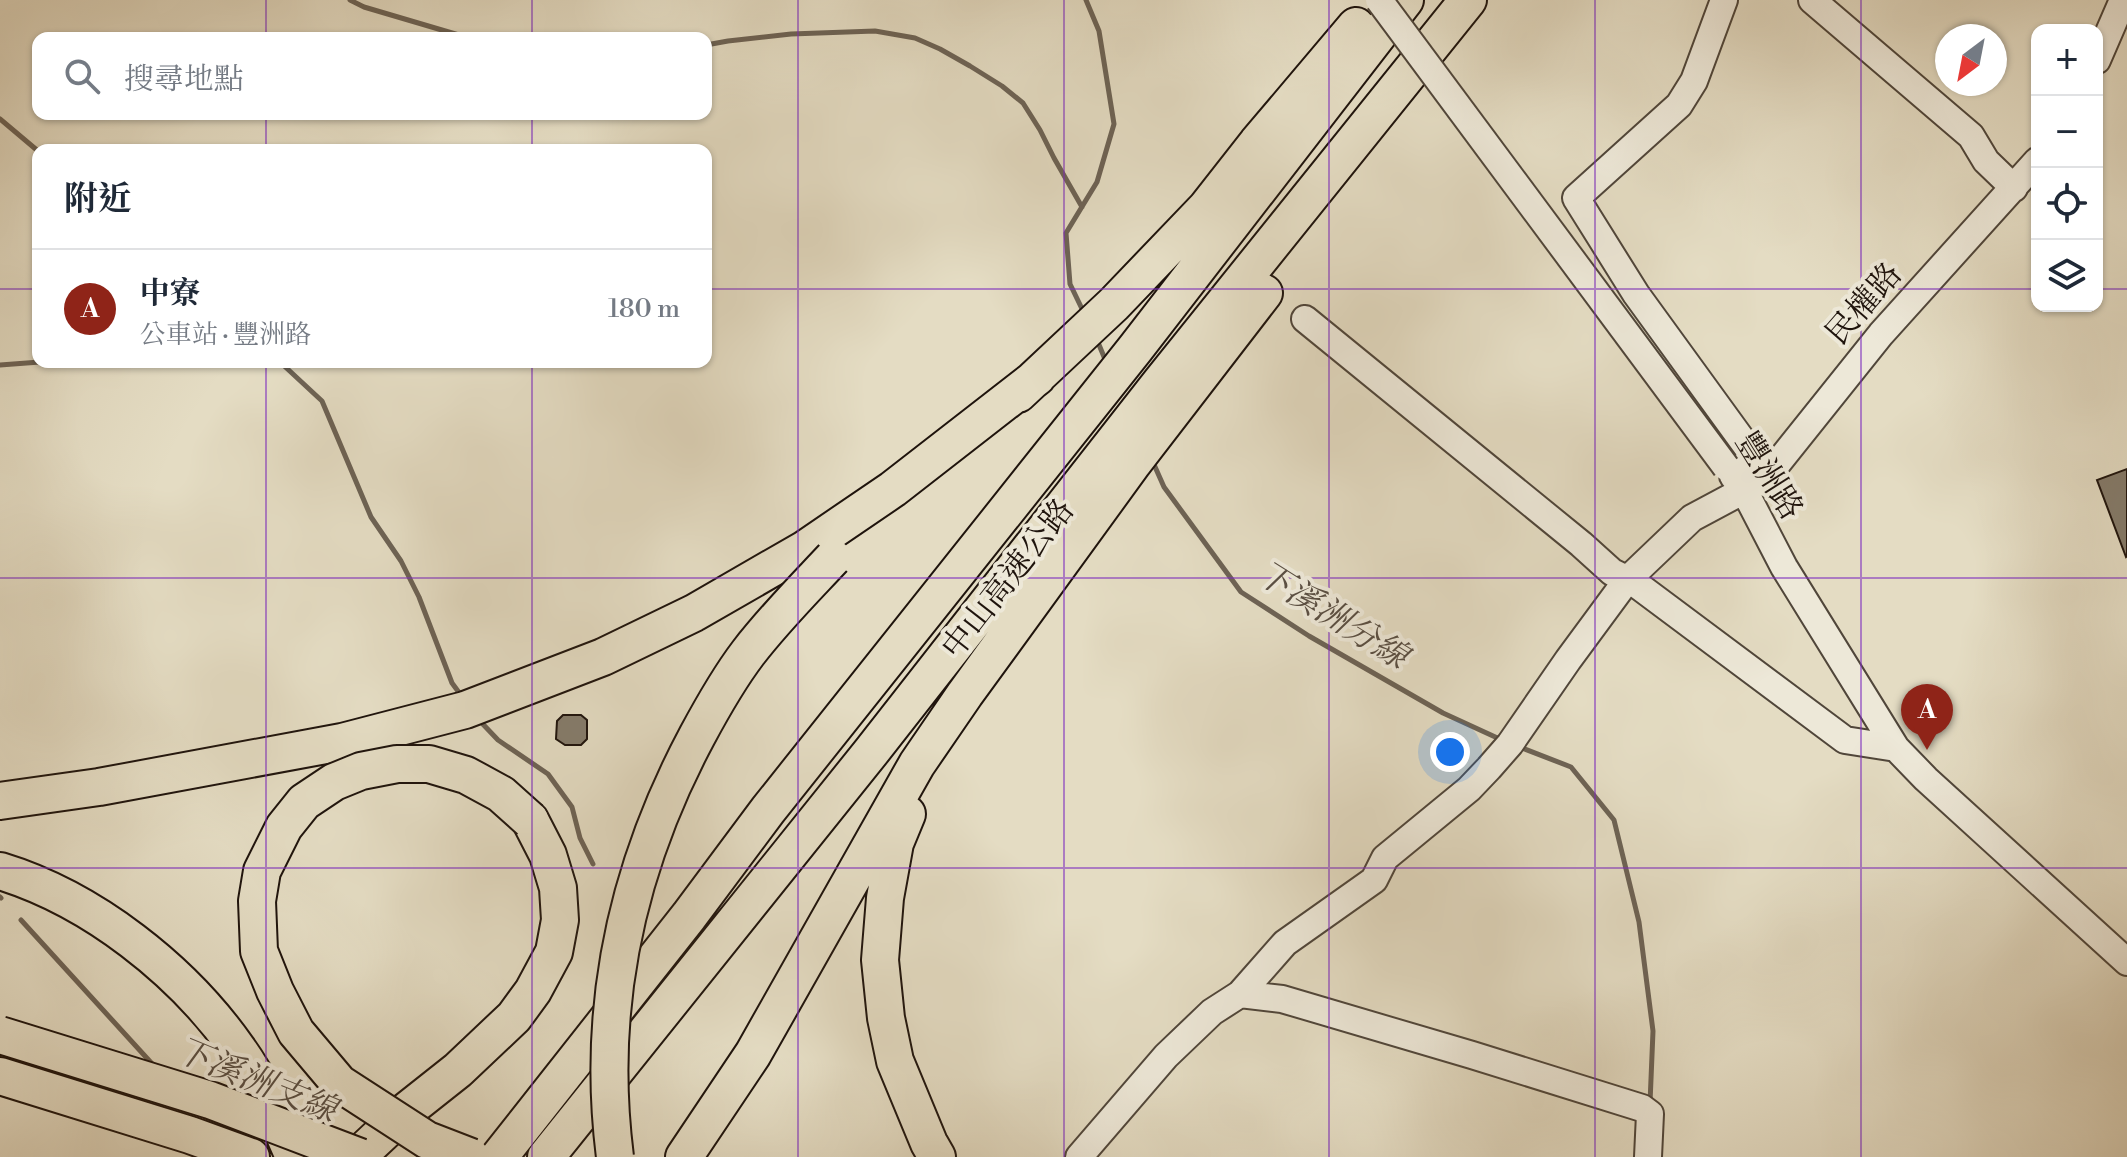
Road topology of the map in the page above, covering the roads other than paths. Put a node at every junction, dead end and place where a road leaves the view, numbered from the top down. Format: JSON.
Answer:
{"nodes":[{"id":1,"x":1378,"y":0,"type":"edge"},
{"id":2,"x":1405,"y":0,"type":"edge"},
{"id":3,"x":1468,"y":0,"type":"edge"},
{"id":4,"x":1490,"y":0,"type":"edge"},
{"id":5,"x":1724,"y":0,"type":"edge"},
{"id":6,"x":1812,"y":0,"type":"edge"},
{"id":7,"x":2123,"y":0,"type":"edge"},
{"id":8,"x":2103,"y":46,"type":"edge"},
{"id":9,"x":2031,"y":168,"type":"edge"},
{"id":10,"x":2014,"y":188,"type":"junction"},
{"id":11,"x":1305,"y":319,"type":"dead end"},
{"id":12,"x":1169,"y":393,"type":"junction"},
{"id":13,"x":1118,"y":460,"type":"junction"},
{"id":14,"x":1744,"y":490,"type":"junction"},
{"id":15,"x":819,"y":554,"type":"junction"},
{"id":16,"x":1627,"y":580,"type":"junction"},
{"id":17,"x":965,"y":694,"type":"junction"},
{"id":18,"x":1896,"y":748,"type":"junction"},
{"id":19,"x":0,"y":801,"type":"edge"},
{"id":20,"x":0,"y":871,"type":"edge"},
{"id":21,"x":2127,"y":962,"type":"edge"},
{"id":22,"x":1240,"y":994,"type":"junction"},
{"id":23,"x":0,"y":1035,"type":"edge"},
{"id":24,"x":0,"y":1076,"type":"edge"},
{"id":25,"x":251,"y":1157,"type":"edge"},
{"id":26,"x":294,"y":1157,"type":"edge"},
{"id":27,"x":358,"y":1157,"type":"edge"},
{"id":28,"x":471,"y":1157,"type":"edge"},
{"id":29,"x":499,"y":1157,"type":"edge"},
{"id":30,"x":546,"y":1157,"type":"edge"},
{"id":31,"x":615,"y":1157,"type":"edge"},
{"id":32,"x":684,"y":1157,"type":"edge"},
{"id":33,"x":937,"y":1157,"type":"edge"},
{"id":34,"x":1079,"y":1157,"type":"edge"},
{"id":35,"x":1648,"y":1157,"type":"edge"}],
"edges":[{"from":1,"to":14,"type":"street","name":"豐洲路","bridge":true},
{"from":1,"to":15,"type":"highway"},
{"from":2,"to":29,"type":"highway","name":"中山高速公路"},
{"from":3,"to":12,"type":"highway","name":"中山高速公路"},
{"from":4,"to":12,"type":"highway"},
{"from":5,"to":14,"type":"street"},
{"from":6,"to":10,"type":"street"},
{"from":7,"to":8,"type":"street"},
{"from":9,"to":10,"type":"street","name":"民權路"},
{"from":10,"to":14,"type":"street","name":"民權路"},
{"from":11,"to":16,"type":"street"},
{"from":12,"to":13,"type":"highway","name":"中山高速公路"},
{"from":13,"to":17,"type":"highway"},
{"from":13,"to":30,"type":"highway","name":"中山高速公路"},
{"from":14,"to":16,"type":"street","name":"民權路"},
{"from":14,"to":18,"type":"street","name":"豐洲路"},
{"from":15,"to":19,"type":"highway"},
{"from":15,"to":31,"type":"highway","bridge":true},
{"from":16,"to":18,"type":"street"},
{"from":16,"to":22,"type":"street","name":"民權路"},
{"from":17,"to":32,"type":"highway"},
{"from":17,"to":33,"type":"highway"},
{"from":18,"to":21,"type":"street","name":"豐洲路"},
{"from":20,"to":26,"type":"highway"},
{"from":22,"to":34,"type":"street","name":"民權路"},
{"from":22,"to":35,"type":"street"},
{"from":23,"to":27,"type":"highway","bridge":true},
{"from":24,"to":25,"type":"highway"},
{"from":27,"to":28,"type":"highway","bridge":true}]}
